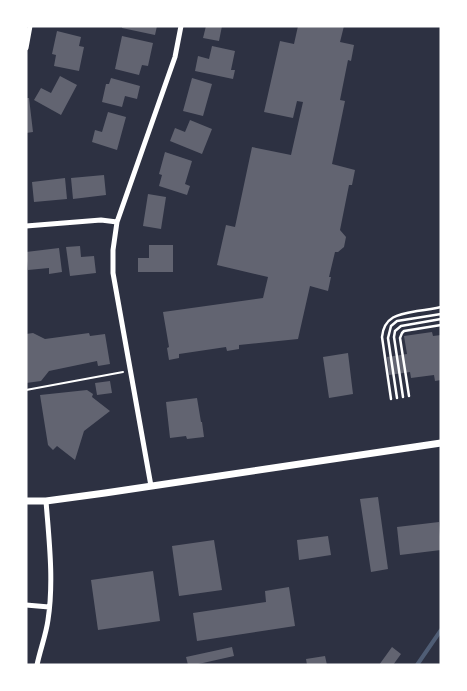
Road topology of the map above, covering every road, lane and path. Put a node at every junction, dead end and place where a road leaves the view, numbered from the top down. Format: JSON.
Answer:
{"nodes":[{"id":1,"x":30,"y":26,"type":"edge"},
{"id":2,"x":181,"y":26,"type":"edge"},
{"id":3,"x":26,"y":48,"type":"edge"},
{"id":4,"x":117,"y":222,"type":"junction"},
{"id":5,"x":26,"y":226,"type":"edge"},
{"id":6,"x":441,"y":307,"type":"edge"},
{"id":7,"x":441,"y":314,"type":"edge"},
{"id":8,"x":441,"y":320,"type":"edge"},
{"id":9,"x":441,"y":325,"type":"edge"},
{"id":10,"x":130,"y":371,"type":"junction"},
{"id":11,"x":26,"y":390,"type":"edge"},
{"id":12,"x":409,"y":396,"type":"dead end"},
{"id":13,"x":403,"y":397,"type":"dead end"},
{"id":14,"x":397,"y":398,"type":"dead end"},
{"id":15,"x":391,"y":399,"type":"dead end"},
{"id":16,"x":441,"y":444,"type":"edge"},
{"id":17,"x":151,"y":486,"type":"junction"},
{"id":18,"x":46,"y":500,"type":"junction"},
{"id":19,"x":26,"y":501,"type":"edge"},
{"id":20,"x":26,"y":605,"type":"edge"},
{"id":21,"x":49,"y":607,"type":"junction"},
{"id":22,"x":36,"y":665,"type":"edge"}],
"edges":[{"from":1,"to":3,"type":"street"},
{"from":2,"to":4,"type":"street"},
{"from":4,"to":5,"type":"street"},
{"from":4,"to":10,"type":"street"},
{"from":6,"to":15,"type":"lane"},
{"from":7,"to":14,"type":"lane"},
{"from":8,"to":13,"type":"lane"},
{"from":9,"to":12,"type":"lane"},
{"from":10,"to":11,"type":"path"},
{"from":10,"to":17,"type":"street"},
{"from":16,"to":17,"type":"main road"},
{"from":17,"to":18,"type":"main road"},
{"from":18,"to":19,"type":"main road"},
{"from":18,"to":21,"type":"street"},
{"from":20,"to":21,"type":"street"},
{"from":21,"to":22,"type":"street"}]}
